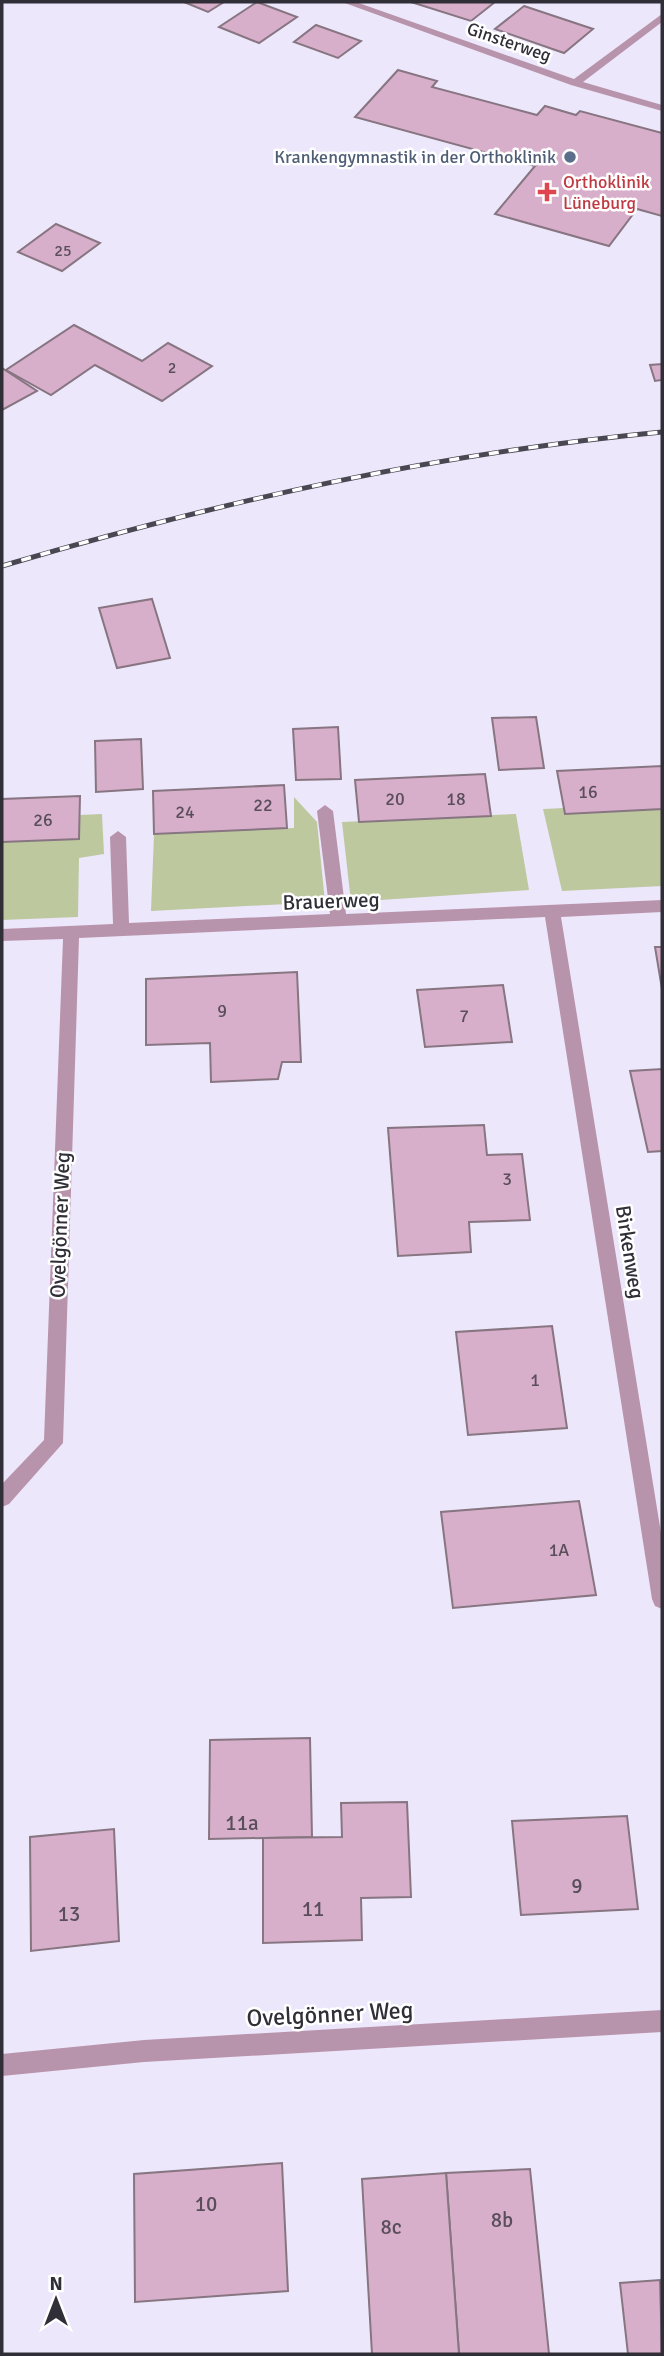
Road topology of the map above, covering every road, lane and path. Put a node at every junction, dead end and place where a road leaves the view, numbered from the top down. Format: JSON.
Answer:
{"nodes":[{"id":1,"x":347,"y":2,"type":"edge"},
{"id":2,"x":662,"y":17,"type":"edge"},
{"id":3,"x":575,"y":83,"type":"junction"},
{"id":4,"x":662,"y":107,"type":"edge"},
{"id":5,"x":325,"y":811,"type":"dead end"},
{"id":6,"x":118,"y":837,"type":"dead end"},
{"id":7,"x":662,"y":906,"type":"edge"},
{"id":8,"x":552,"y":911,"type":"junction"},
{"id":9,"x":339,"y":922,"type":"junction"},
{"id":10,"x":121,"y":930,"type":"junction"},
{"id":11,"x":71,"y":932,"type":"junction"},
{"id":12,"x":2,"y":935,"type":"edge"},
{"id":13,"x":2,"y":1498,"type":"edge"},
{"id":14,"x":662,"y":1599,"type":"edge"},
{"id":15,"x":662,"y":2021,"type":"edge"},
{"id":16,"x":2,"y":2065,"type":"edge"}],
"edges":[{"from":1,"to":3,"type":"street","name":"Ginsterweg"},
{"from":2,"to":3,"type":"street"},
{"from":3,"to":4,"type":"street","name":"Ginsterweg"},
{"from":5,"to":9,"type":"street"},
{"from":6,"to":10,"type":"street"},
{"from":7,"to":8,"type":"street","name":"Brauerweg"},
{"from":8,"to":9,"type":"street","name":"Brauerweg"},
{"from":8,"to":14,"type":"street","name":"Birkenweg"},
{"from":9,"to":10,"type":"street","name":"Brauerweg"},
{"from":10,"to":11,"type":"street","name":"Brauerweg"},
{"from":11,"to":12,"type":"street","name":"Brauerweg"},
{"from":11,"to":13,"type":"street","name":"Ovelgönner Weg"},
{"from":15,"to":16,"type":"street","name":"Ovelgönner Weg"}]}
